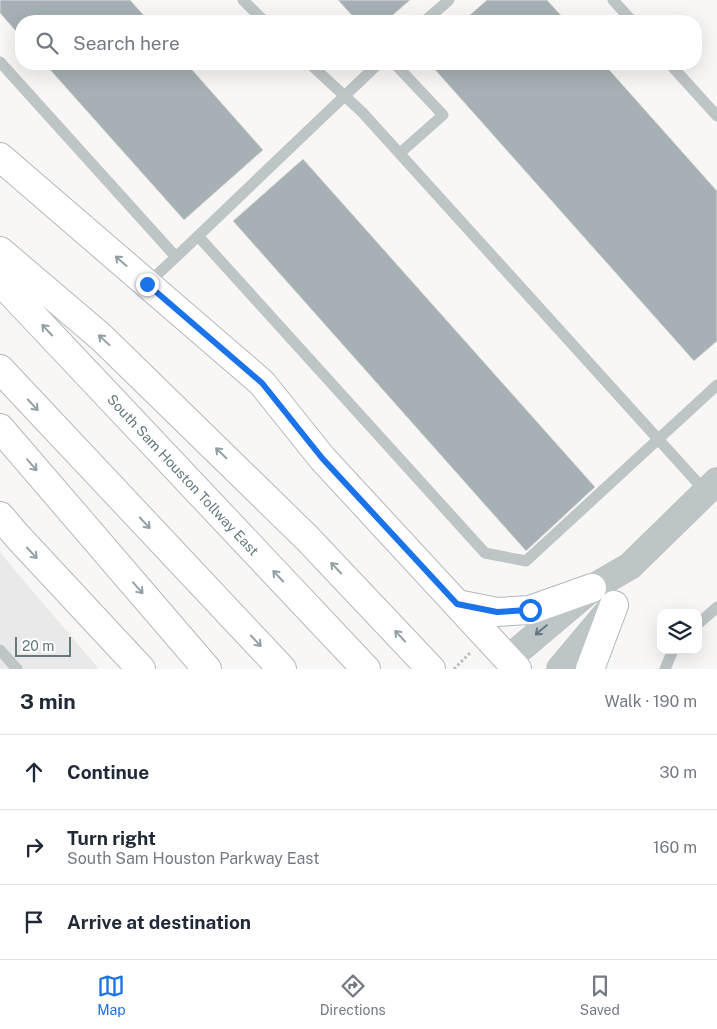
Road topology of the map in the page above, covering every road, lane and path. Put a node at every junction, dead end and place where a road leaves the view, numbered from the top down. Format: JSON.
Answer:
{"nodes":[{"id":1,"x":243,"y":0,"type":"edge"},
{"id":2,"x":449,"y":0,"type":"edge"},
{"id":3,"x":613,"y":0,"type":"edge"},
{"id":4,"x":258,"y":15,"type":"edge"},
{"id":5,"x":432,"y":15,"type":"edge"},
{"id":6,"x":627,"y":15,"type":"edge"},
{"id":7,"x":0,"y":62,"type":"edge"},
{"id":8,"x":317,"y":70,"type":"edge"},
{"id":9,"x":371,"y":70,"type":"edge"},
{"id":10,"x":401,"y":70,"type":"edge"},
{"id":11,"x":675,"y":70,"type":"edge"},
{"id":12,"x":344,"y":95,"type":"junction"},
{"id":13,"x":717,"y":116,"type":"edge"},
{"id":14,"x":400,"y":154,"type":"junction"},
{"id":15,"x":0,"y":157,"type":"edge"},
{"id":16,"x":198,"y":236,"type":"junction"},
{"id":17,"x":0,"y":251,"type":"edge"},
{"id":18,"x":176,"y":257,"type":"junction"},
{"id":19,"x":0,"y":280,"type":"edge"},
{"id":20,"x":147,"y":284,"type":"junction"},
{"id":21,"x":0,"y":369,"type":"edge"},
{"id":22,"x":717,"y":385,"type":"edge"},
{"id":23,"x":0,"y":428,"type":"edge"},
{"id":24,"x":659,"y":440,"type":"junction"},
{"id":25,"x":712,"y":486,"type":"edge"},
{"id":26,"x":4,"y":528,"type":"edge"},
{"id":27,"x":630,"y":566,"type":"junction"},
{"id":28,"x":592,"y":588,"type":"junction"},
{"id":29,"x":457,"y":604,"type":"junction"},
{"id":30,"x":614,"y":605,"type":"junction"},
{"id":31,"x":717,"y":607,"type":"edge"},
{"id":32,"x":702,"y":620,"type":"edge"},
{"id":33,"x":478,"y":646,"type":"dead end"},
{"id":34,"x":0,"y":650,"type":"edge"},
{"id":35,"x":671,"y":654,"type":"edge"},
{"id":36,"x":507,"y":666,"type":"edge"},
{"id":37,"x":17,"y":669,"type":"edge"},
{"id":38,"x":141,"y":669,"type":"edge"},
{"id":39,"x":207,"y":669,"type":"edge"},
{"id":40,"x":282,"y":669,"type":"edge"},
{"id":41,"x":366,"y":669,"type":"edge"},
{"id":42,"x":431,"y":669,"type":"edge"},
{"id":43,"x":453,"y":669,"type":"edge"},
{"id":44,"x":560,"y":669,"type":"edge"},
{"id":45,"x":590,"y":669,"type":"edge"},
{"id":46,"x":665,"y":669,"type":"edge"}],
"edges":[{"from":1,"to":4,"type":"lane"},
{"from":2,"to":5,"type":"lane"},
{"from":3,"to":6,"type":"lane"},
{"from":7,"to":18,"type":"lane"},
{"from":8,"to":12,"type":"lane"},
{"from":9,"to":12,"type":"lane"},
{"from":10,"to":14,"type":"lane"},
{"from":11,"to":13,"type":"lane"},
{"from":12,"to":14,"type":"lane"},
{"from":12,"to":16,"type":"lane"},
{"from":14,"to":24,"type":"lane"},
{"from":20,"to":15,"type":"main road","one_way":true},
{"from":16,"to":18,"type":"lane"},
{"from":16,"to":24,"type":"lane"},
{"from":42,"to":17,"type":"main road","one_way":true},
{"from":18,"to":20,"type":"lane"},
{"from":41,"to":19,"type":"main road","name":"South Sam Houston Tollway East","one_way":true},
{"from":20,"to":29,"type":"main road"},
{"from":21,"to":40,"type":"main road","one_way":true},
{"from":22,"to":24,"type":"lane"},
{"from":23,"to":39,"type":"main road","one_way":true},
{"from":24,"to":25,"type":"lane"},
{"from":25,"to":27,"type":"street"},
{"from":26,"to":38,"type":"main road","one_way":true},
{"from":27,"to":28,"type":"street"},
{"from":27,"to":30,"type":"street"},
{"from":28,"to":29,"type":"main road"},
{"from":28,"to":36,"type":"street","one_way":true},
{"from":29,"to":36,"type":"main road"},
{"from":30,"to":44,"type":"street"},
{"from":30,"to":45,"type":"main road"},
{"from":31,"to":32,"type":"lane"},
{"from":33,"to":43,"type":"path"},
{"from":34,"to":37,"type":"lane"},
{"from":35,"to":46,"type":"lane"}]}
